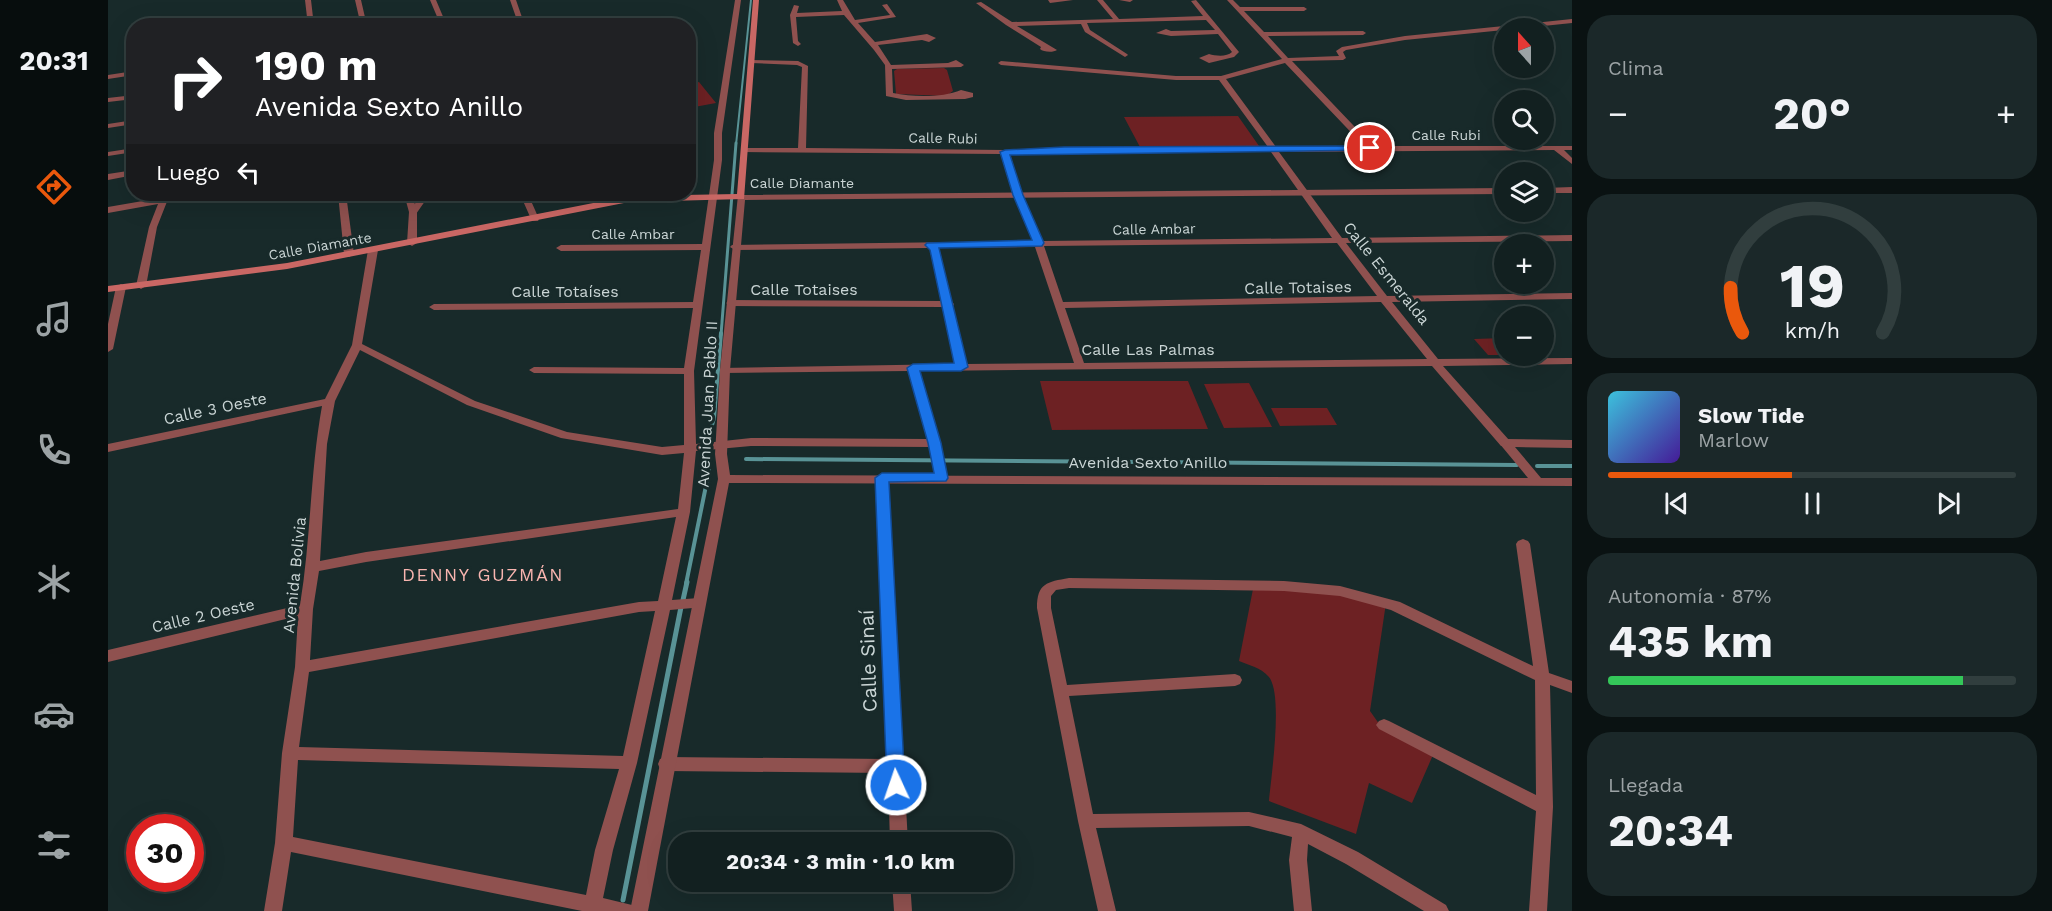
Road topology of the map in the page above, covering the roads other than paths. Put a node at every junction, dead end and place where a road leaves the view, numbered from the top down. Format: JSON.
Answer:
{"nodes":[{"id":1,"x":308,"y":0,"type":"edge"},
{"id":2,"x":358,"y":0,"type":"edge"},
{"id":3,"x":433,"y":0,"type":"edge"},
{"id":4,"x":513,"y":0,"type":"edge"},
{"id":5,"x":738,"y":0,"type":"edge"},
{"id":6,"x":756,"y":0,"type":"edge"},
{"id":7,"x":832,"y":0,"type":"edge"},
{"id":8,"x":840,"y":0,"type":"edge"},
{"id":9,"x":1070,"y":0,"type":"edge"},
{"id":10,"x":1092,"y":0,"type":"edge"},
{"id":11,"x":1100,"y":0,"type":"edge"},
{"id":12,"x":1122,"y":0,"type":"edge"},
{"id":13,"x":1130,"y":0,"type":"edge"},
{"id":14,"x":1186,"y":0,"type":"edge"},
{"id":15,"x":1195,"y":0,"type":"edge"},
{"id":16,"x":1230,"y":0,"type":"edge"},
{"id":17,"x":974,"y":1,"type":"edge"},
{"id":18,"x":1047,"y":1,"type":"edge"},
{"id":19,"x":885,"y":5,"type":"dead end"},
{"id":20,"x":796,"y":6,"type":"dead end"},
{"id":21,"x":1239,"y":9,"type":"junction"},
{"id":22,"x":1304,"y":9,"type":"dead end"},
{"id":23,"x":833,"y":14,"type":"junction"},
{"id":24,"x":844,"y":14,"type":"junction"},
{"id":25,"x":793,"y":15,"type":"junction"},
{"id":26,"x":310,"y":18,"type":"edge"},
{"id":27,"x":362,"y":18,"type":"edge"},
{"id":28,"x":441,"y":18,"type":"edge"},
{"id":29,"x":519,"y":18,"type":"edge"},
{"id":30,"x":1206,"y":18,"type":"junction"},
{"id":31,"x":1108,"y":20,"type":"junction"},
{"id":32,"x":1117,"y":20,"type":"junction"},
{"id":33,"x":1083,"y":21,"type":"junction"},
{"id":34,"x":1572,"y":21,"type":"edge"},
{"id":35,"x":855,"y":22,"type":"junction"},
{"id":36,"x":1008,"y":24,"type":"junction"},
{"id":37,"x":1218,"y":32,"type":"junction"},
{"id":38,"x":1171,"y":33,"type":"dead end"},
{"id":39,"x":1363,"y":33,"type":"dead end"},
{"id":40,"x":1263,"y":34,"type":"junction"},
{"id":41,"x":922,"y":38,"type":"dead end"},
{"id":42,"x":798,"y":44,"type":"dead end"},
{"id":43,"x":873,"y":44,"type":"junction"},
{"id":44,"x":1045,"y":47,"type":"dead end"},
{"id":45,"x":1125,"y":55,"type":"dead end"},
{"id":46,"x":1214,"y":58,"type":"dead end"},
{"id":47,"x":751,"y":61,"type":"junction"},
{"id":48,"x":1289,"y":62,"type":"junction"},
{"id":49,"x":1001,"y":63,"type":"dead end"},
{"id":50,"x":949,"y":65,"type":"dead end"},
{"id":51,"x":889,"y":67,"type":"junction"},
{"id":52,"x":126,"y":74,"type":"edge"},
{"id":53,"x":108,"y":76,"type":"edge"},
{"id":54,"x":1221,"y":78,"type":"junction"},
{"id":55,"x":958,"y":96,"type":"dead end"},
{"id":56,"x":126,"y":98,"type":"edge"},
{"id":57,"x":108,"y":100,"type":"edge"},
{"id":58,"x":126,"y":123,"type":"edge"},
{"id":59,"x":108,"y":126,"type":"edge"},
{"id":60,"x":1370,"y":148,"type":"junction"},
{"id":61,"x":1556,"y":148,"type":"junction"},
{"id":62,"x":1572,"y":148,"type":"edge"},
{"id":63,"x":1275,"y":149,"type":"junction"},
{"id":64,"x":745,"y":150,"type":"junction"},
{"id":65,"x":802,"y":150,"type":"junction"},
{"id":66,"x":126,"y":151,"type":"edge"},
{"id":67,"x":1005,"y":152,"type":"junction"},
{"id":68,"x":108,"y":154,"type":"edge"},
{"id":69,"x":1572,"y":162,"type":"edge"},
{"id":70,"x":126,"y":174,"type":"edge"},
{"id":71,"x":108,"y":177,"type":"edge"},
{"id":72,"x":1554,"y":190,"type":"edge"},
{"id":73,"x":1572,"y":190,"type":"edge"},
{"id":74,"x":1494,"y":191,"type":"edge"},
{"id":75,"x":1303,"y":192,"type":"junction"},
{"id":76,"x":1018,"y":195,"type":"junction"},
{"id":77,"x":734,"y":197,"type":"junction"},
{"id":78,"x":696,"y":198,"type":"edge"},
{"id":79,"x":712,"y":198,"type":"junction"},
{"id":80,"x":147,"y":201,"type":"edge"},
{"id":81,"x":163,"y":201,"type":"edge"},
{"id":82,"x":343,"y":201,"type":"edge"},
{"id":83,"x":410,"y":201,"type":"edge"},
{"id":84,"x":421,"y":201,"type":"edge"},
{"id":85,"x":527,"y":201,"type":"edge"},
{"id":86,"x":607,"y":201,"type":"edge"},
{"id":87,"x":108,"y":210,"type":"edge"},
{"id":88,"x":413,"y":212,"type":"junction"},
{"id":89,"x":535,"y":219,"type":"junction"},
{"id":90,"x":1572,"y":238,"type":"edge"},
{"id":91,"x":1338,"y":240,"type":"junction"},
{"id":92,"x":412,"y":243,"type":"junction"},
{"id":93,"x":1038,"y":243,"type":"junction"},
{"id":94,"x":930,"y":245,"type":"junction"},
{"id":95,"x":706,"y":247,"type":"junction"},
{"id":96,"x":735,"y":247,"type":"junction"},
{"id":97,"x":561,"y":248,"type":"dead end"},
{"id":98,"x":373,"y":250,"type":"junction"},
{"id":99,"x":349,"y":254,"type":"junction"},
{"id":100,"x":141,"y":286,"type":"junction"},
{"id":101,"x":121,"y":287,"type":"junction"},
{"id":102,"x":108,"y":289,"type":"edge"},
{"id":103,"x":1572,"y":296,"type":"edge"},
{"id":104,"x":1387,"y":300,"type":"junction"},
{"id":105,"x":731,"y":303,"type":"junction"},
{"id":106,"x":949,"y":304,"type":"junction"},
{"id":107,"x":697,"y":305,"type":"junction"},
{"id":108,"x":1061,"y":305,"type":"junction"},
{"id":109,"x":434,"y":307,"type":"dead end"},
{"id":110,"x":357,"y":345,"type":"junction"},
{"id":111,"x":108,"y":349,"type":"edge"},
{"id":112,"x":1572,"y":361,"type":"edge"},
{"id":113,"x":1437,"y":363,"type":"junction"},
{"id":114,"x":1080,"y":366,"type":"junction"},
{"id":115,"x":961,"y":367,"type":"junction"},
{"id":116,"x":913,"y":368,"type":"junction"},
{"id":117,"x":534,"y":370,"type":"dead end"},
{"id":118,"x":689,"y":370,"type":"junction"},
{"id":119,"x":724,"y":370,"type":"junction"},
{"id":120,"x":329,"y":401,"type":"junction"},
{"id":121,"x":1505,"y":443,"type":"junction"},
{"id":122,"x":1572,"y":444,"type":"edge"},
{"id":123,"x":721,"y":445,"type":"junction"},
{"id":124,"x":935,"y":447,"type":"junction"},
{"id":125,"x":108,"y":448,"type":"edge"},
{"id":126,"x":690,"y":450,"type":"junction"},
{"id":127,"x":940,"y":472,"type":"junction"},
{"id":128,"x":882,"y":478,"type":"junction"},
{"id":129,"x":724,"y":479,"type":"junction"},
{"id":130,"x":1537,"y":481,"type":"junction"},
{"id":131,"x":1572,"y":482,"type":"edge"},
{"id":132,"x":684,"y":512,"type":"junction"},
{"id":133,"x":1523,"y":544,"type":"dead end"},
{"id":134,"x":313,"y":567,"type":"junction"},
{"id":135,"x":699,"y":603,"type":"junction"},
{"id":136,"x":663,"y":604,"type":"junction"},
{"id":137,"x":306,"y":609,"type":"junction"},
{"id":138,"x":108,"y":656,"type":"edge"},
{"id":139,"x":302,"y":667,"type":"junction"},
{"id":140,"x":1542,"y":677,"type":"junction"},
{"id":141,"x":1234,"y":680,"type":"dead end"},
{"id":142,"x":1572,"y":687,"type":"edge"},
{"id":143,"x":1061,"y":691,"type":"junction"},
{"id":144,"x":1384,"y":725,"type":"dead end"},
{"id":145,"x":290,"y":753,"type":"junction"},
{"id":146,"x":629,"y":763,"type":"junction"},
{"id":147,"x":666,"y":764,"type":"junction"},
{"id":148,"x":895,"y":766,"type":"junction"},
{"id":149,"x":1545,"y":807,"type":"junction"},
{"id":150,"x":1086,"y":821,"type":"junction"},
{"id":151,"x":898,"y":832,"type":"edge"},
{"id":152,"x":1301,"y":832,"type":"junction"},
{"id":153,"x":284,"y":843,"type":"junction"},
{"id":154,"x":902,"y":892,"type":"edge"},
{"id":155,"x":592,"y":908,"type":"edge"},
{"id":156,"x":273,"y":911,"type":"edge"},
{"id":157,"x":626,"y":911,"type":"edge"},
{"id":158,"x":639,"y":911,"type":"edge"},
{"id":159,"x":903,"y":911,"type":"edge"},
{"id":160,"x":1107,"y":911,"type":"edge"},
{"id":161,"x":1303,"y":911,"type":"edge"},
{"id":162,"x":1440,"y":911,"type":"edge"},
{"id":163,"x":1538,"y":911,"type":"edge"}],
"edges":[{"from":1,"to":26,"type":"street"},
{"from":2,"to":27,"type":"street"},
{"from":3,"to":28,"type":"street"},
{"from":4,"to":29,"type":"street"},
{"from":5,"to":79,"type":"street"},
{"from":6,"to":47,"type":"main road","name":"Avenida Juan Pablo II"},
{"from":7,"to":23,"type":"street"},
{"from":8,"to":24,"type":"street"},
{"from":9,"to":18,"type":"street"},
{"from":10,"to":31,"type":"street"},
{"from":11,"to":32,"type":"street"},
{"from":12,"to":13,"type":"street"},
{"from":14,"to":15,"type":"street"},
{"from":15,"to":30,"type":"street"},
{"from":16,"to":21,"type":"street"},
{"from":17,"to":36,"type":"street"},
{"from":19,"to":35,"type":"street"},
{"from":20,"to":25,"type":"street"},
{"from":21,"to":22,"type":"street"},
{"from":21,"to":40,"type":"street"},
{"from":23,"to":24,"type":"street"},
{"from":23,"to":25,"type":"street"},
{"from":24,"to":35,"type":"street"},
{"from":25,"to":42,"type":"street"},
{"from":30,"to":32,"type":"street"},
{"from":30,"to":37,"type":"street"},
{"from":31,"to":32,"type":"street"},
{"from":31,"to":33,"type":"street"},
{"from":33,"to":36,"type":"street"},
{"from":33,"to":45,"type":"street"},
{"from":34,"to":48,"type":"street"},
{"from":35,"to":43,"type":"street"},
{"from":36,"to":44,"type":"street"},
{"from":37,"to":38,"type":"street"},
{"from":37,"to":46,"type":"street"},
{"from":39,"to":40,"type":"street"},
{"from":40,"to":48,"type":"street"},
{"from":41,"to":43,"type":"street"},
{"from":43,"to":51,"type":"street"},
{"from":47,"to":64,"type":"main road","name":"Avenida Juan Pablo II"},
{"from":47,"to":65,"type":"street"},
{"from":48,"to":54,"type":"street"},
{"from":48,"to":60,"type":"street"},
{"from":49,"to":54,"type":"street"},
{"from":50,"to":51,"type":"street"},
{"from":51,"to":55,"type":"street"},
{"from":52,"to":53,"type":"street"},
{"from":54,"to":63,"type":"street","name":"Calle Esmeralda"},
{"from":56,"to":57,"type":"street"},
{"from":58,"to":59,"type":"street"},
{"from":60,"to":61,"type":"street","name":"Calle Rubi"},
{"from":60,"to":63,"type":"street","name":"Calle Rubi"},
{"from":61,"to":62,"type":"street","name":"Calle Rubi"},
{"from":61,"to":69,"type":"street"},
{"from":63,"to":67,"type":"street","name":"Calle Rubi"},
{"from":63,"to":75,"type":"street","name":"Calle Esmeralda"},
{"from":64,"to":65,"type":"street","name":"Calle Rubi"},
{"from":64,"to":77,"type":"main road","name":"Avenida Juan Pablo II"},
{"from":65,"to":67,"type":"street","name":"Calle Rubi"},
{"from":66,"to":68,"type":"street"},
{"from":67,"to":76,"type":"street"},
{"from":70,"to":71,"type":"street"},
{"from":72,"to":73,"type":"street"},
{"from":74,"to":75,"type":"street","name":"Calle Diamante"},
{"from":75,"to":76,"type":"street","name":"Calle Diamante"},
{"from":75,"to":91,"type":"street","name":"Calle Esmeralda"},
{"from":76,"to":77,"type":"street","name":"Calle Diamante"},
{"from":76,"to":93,"type":"street"},
{"from":77,"to":79,"type":"main road","name":"Calle Diamante"},
{"from":77,"to":96,"type":"street","name":"Avenida Juan Pablo II"},
{"from":78,"to":79,"type":"main road","name":"Calle Diamante"},
{"from":79,"to":95,"type":"street"},
{"from":80,"to":87,"type":"street"},
{"from":81,"to":100,"type":"street"},
{"from":82,"to":99,"type":"street"},
{"from":83,"to":88,"type":"street"},
{"from":84,"to":88,"type":"street"},
{"from":85,"to":89,"type":"street"},
{"from":86,"to":89,"type":"main road","name":"Calle Diamante"},
{"from":88,"to":92,"type":"street"},
{"from":89,"to":92,"type":"main road","name":"Calle Diamante"},
{"from":90,"to":91,"type":"street","name":"Calle Ambar"},
{"from":91,"to":93,"type":"street","name":"Calle Ambar"},
{"from":91,"to":104,"type":"street","name":"Calle Esmeralda"},
{"from":92,"to":98,"type":"main road","name":"Calle Diamante"},
{"from":93,"to":94,"type":"street","name":"Calle Ambar"},
{"from":93,"to":108,"type":"street"},
{"from":94,"to":96,"type":"street","name":"Calle Ambar"},
{"from":94,"to":106,"type":"street"},
{"from":95,"to":97,"type":"street","name":"Calle Ambar"},
{"from":95,"to":107,"type":"street"},
{"from":96,"to":105,"type":"street","name":"Avenida Juan Pablo II"},
{"from":98,"to":99,"type":"main road","name":"Calle Diamante"},
{"from":98,"to":110,"type":"street","name":"Avenida Bolivia"},
{"from":99,"to":100,"type":"main road","name":"Calle Diamante"},
{"from":100,"to":101,"type":"main road","name":"Calle Diamante"},
{"from":101,"to":102,"type":"main road","name":"Calle Diamante"},
{"from":101,"to":111,"type":"street"},
{"from":103,"to":104,"type":"street","name":"Calle Totaises"},
{"from":104,"to":108,"type":"street","name":"Calle Totaises"},
{"from":104,"to":113,"type":"street","name":"Calle Esmeralda"},
{"from":105,"to":106,"type":"street","name":"Calle Totaises"},
{"from":105,"to":119,"type":"street","name":"Avenida Juan Pablo II"},
{"from":106,"to":115,"type":"street"},
{"from":107,"to":109,"type":"street","name":"Calle Totaíses"},
{"from":107,"to":118,"type":"street"},
{"from":108,"to":114,"type":"street"},
{"from":110,"to":120,"type":"street","name":"Avenida Bolivia"},
{"from":110,"to":126,"type":"street"},
{"from":112,"to":113,"type":"street","name":"Calle Las Palmas"},
{"from":113,"to":114,"type":"street","name":"Calle Las Palmas"},
{"from":113,"to":121,"type":"street","name":"Calle Esmeralda"},
{"from":114,"to":115,"type":"street","name":"Calle Las Palmas"},
{"from":115,"to":116,"type":"street","name":"Calle Las Palmas"},
{"from":116,"to":119,"type":"street","name":"Calle Las Palmas"},
{"from":116,"to":124,"type":"street"},
{"from":117,"to":118,"type":"street"},
{"from":118,"to":126,"type":"street"},
{"from":119,"to":123,"type":"street","name":"Avenida Juan Pablo II"},
{"from":120,"to":125,"type":"street","name":"Calle 3 Oeste"},
{"from":120,"to":134,"type":"street","name":"Avenida Bolivia"},
{"from":121,"to":122,"type":"street"},
{"from":121,"to":130,"type":"street","name":"Calle Esmeralda"},
{"from":123,"to":124,"type":"street"},
{"from":123,"to":126,"type":"street"},
{"from":123,"to":129,"type":"street","name":"Avenida Juan Pablo II"},
{"from":124,"to":127,"type":"street"},
{"from":126,"to":132,"type":"street"},
{"from":127,"to":128,"type":"street","name":"Avenida Sexto Anillo"},
{"from":127,"to":130,"type":"street","name":"Avenida Sexto Anillo"},
{"from":128,"to":129,"type":"street","name":"Avenida Sexto Anillo"},
{"from":128,"to":148,"type":"street","name":"Calle Sinaí"},
{"from":129,"to":135,"type":"street","name":"Avenida Juan Pablo II"},
{"from":130,"to":131,"type":"street","name":"Avenida Sexto Anillo"},
{"from":132,"to":134,"type":"street"},
{"from":132,"to":136,"type":"street"},
{"from":133,"to":140,"type":"street"},
{"from":134,"to":137,"type":"street","name":"Avenida Bolivia"},
{"from":135,"to":136,"type":"street"},
{"from":135,"to":147,"type":"street","name":"Avenida Juan Pablo II"},
{"from":136,"to":139,"type":"street"},
{"from":136,"to":146,"type":"street"},
{"from":137,"to":138,"type":"street","name":"Calle 2 Oeste"},
{"from":137,"to":139,"type":"street","name":"Avenida Bolivia"},
{"from":139,"to":145,"type":"street","name":"Avenida Bolivia"},
{"from":140,"to":142,"type":"street"},
{"from":140,"to":143,"type":"street"},
{"from":140,"to":149,"type":"street"},
{"from":141,"to":143,"type":"street"},
{"from":143,"to":150,"type":"street"},
{"from":144,"to":149,"type":"street"},
{"from":145,"to":146,"type":"street"},
{"from":145,"to":153,"type":"street","name":"Avenida Bolivia"},
{"from":146,"to":155,"type":"street"},
{"from":147,"to":148,"type":"street"},
{"from":147,"to":158,"type":"street","name":"Avenida Juan Pablo II"},
{"from":148,"to":151,"type":"street","name":"Calle Sinaí"},
{"from":149,"to":163,"type":"street"},
{"from":150,"to":152,"type":"street"},
{"from":150,"to":160,"type":"street"},
{"from":152,"to":161,"type":"street"},
{"from":152,"to":162,"type":"street"},
{"from":153,"to":155,"type":"street"},
{"from":153,"to":156,"type":"street","name":"Avenida Bolivia"},
{"from":154,"to":159,"type":"street"},
{"from":155,"to":157,"type":"street"}]}
